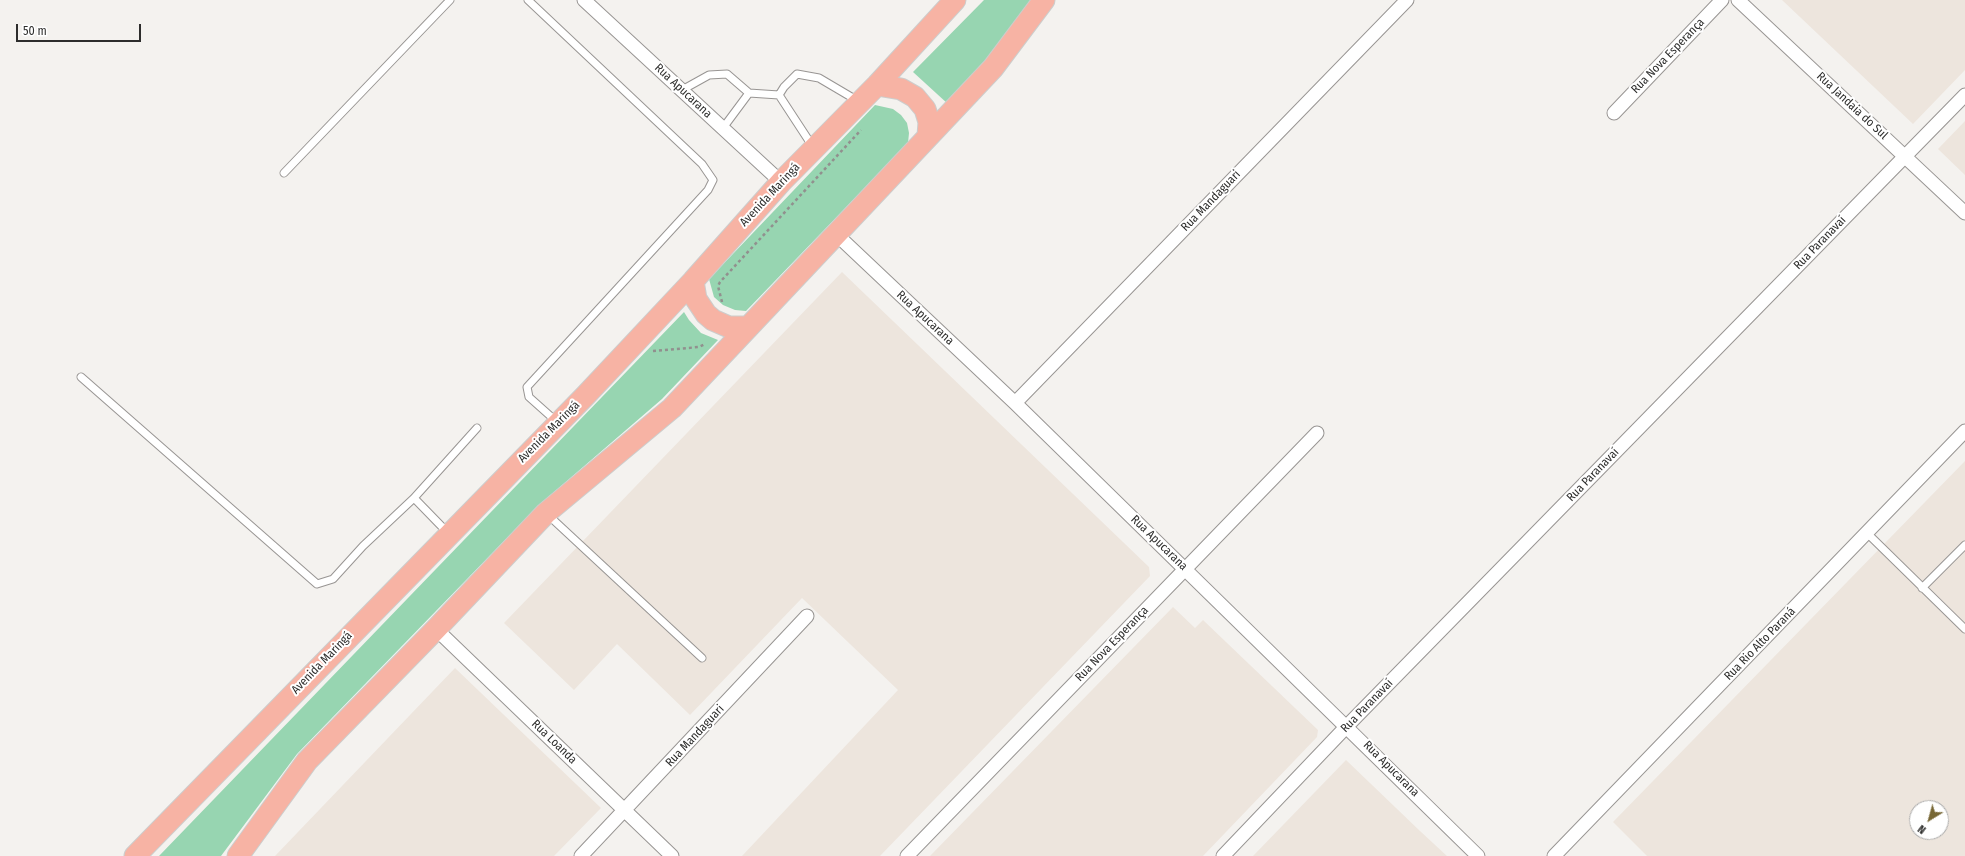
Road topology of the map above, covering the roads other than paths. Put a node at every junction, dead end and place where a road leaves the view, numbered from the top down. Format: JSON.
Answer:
{"nodes":[{"id":1,"x":450,"y":0,"type":"edge"},
{"id":2,"x":528,"y":0,"type":"edge"},
{"id":3,"x":584,"y":0,"type":"edge"},
{"id":4,"x":955,"y":0,"type":"edge"},
{"id":5,"x":1044,"y":0,"type":"edge"},
{"id":6,"x":1407,"y":0,"type":"edge"},
{"id":7,"x":1722,"y":0,"type":"edge"},
{"id":8,"x":1738,"y":0,"type":"edge"},
{"id":9,"x":877,"y":85,"type":"junction"},
{"id":10,"x":682,"y":90,"type":"junction"},
{"id":11,"x":749,"y":92,"type":"junction"},
{"id":12,"x":779,"y":95,"type":"junction"},
{"id":13,"x":1965,"y":95,"type":"edge"},
{"id":14,"x":859,"y":102,"type":"junction"},
{"id":15,"x":1614,"y":113,"type":"dead end"},
{"id":16,"x":723,"y":128,"type":"junction"},
{"id":17,"x":928,"y":136,"type":"junction"},
{"id":18,"x":814,"y":148,"type":"junction"},
{"id":19,"x":1905,"y":157,"type":"junction"},
{"id":20,"x":284,"y":173,"type":"dead end"},
{"id":21,"x":781,"y":182,"type":"junction"},
{"id":22,"x":1965,"y":213,"type":"edge"},
{"id":23,"x":836,"y":234,"type":"junction"},
{"id":24,"x":693,"y":281,"type":"junction"},
{"id":25,"x":746,"y":327,"type":"junction"},
{"id":26,"x":81,"y":377,"type":"dead end"},
{"id":27,"x":1015,"y":403,"type":"junction"},
{"id":28,"x":558,"y":423,"type":"junction"},
{"id":29,"x":477,"y":428,"type":"dead end"},
{"id":30,"x":1965,"y":431,"type":"edge"},
{"id":31,"x":1317,"y":433,"type":"dead end"},
{"id":32,"x":414,"y":498,"type":"junction"},
{"id":33,"x":546,"y":513,"type":"junction"},
{"id":34,"x":1867,"y":533,"type":"junction"},
{"id":35,"x":449,"y":534,"type":"junction"},
{"id":36,"x":1965,"y":545,"type":"edge"},
{"id":37,"x":1185,"y":569,"type":"junction"},
{"id":38,"x":1922,"y":588,"type":"junction"},
{"id":39,"x":807,"y":616,"type":"dead end"},
{"id":40,"x":436,"y":629,"type":"junction"},
{"id":41,"x":1965,"y":629,"type":"edge"},
{"id":42,"x":702,"y":658,"type":"dead end"},
{"id":43,"x":1347,"y":726,"type":"junction"},
{"id":44,"x":625,"y":810,"type":"junction"},
{"id":45,"x":135,"y":856,"type":"edge"},
{"id":46,"x":238,"y":856,"type":"edge"},
{"id":47,"x":581,"y":856,"type":"edge"},
{"id":48,"x":672,"y":856,"type":"edge"},
{"id":49,"x":907,"y":856,"type":"edge"},
{"id":50,"x":1223,"y":856,"type":"edge"},
{"id":51,"x":1478,"y":856,"type":"edge"},
{"id":52,"x":1554,"y":856,"type":"edge"}],
"edges":[{"from":1,"to":20,"type":"lane"},
{"from":2,"to":28,"type":"lane"},
{"from":3,"to":10,"type":"street","name":"Rua Apucarana"},
{"from":4,"to":9,"type":"main road","name":"Avenida Maringá"},
{"from":5,"to":17,"type":"main road"},
{"from":6,"to":27,"type":"street","name":"Rua Mandaguari"},
{"from":7,"to":15,"type":"street","name":"Rua Nova Esperança"},
{"from":8,"to":19,"type":"street","name":"Rua Jandaia do Sul"},
{"from":9,"to":14,"type":"main road","name":"Avenida Maringá"},
{"from":9,"to":17,"type":"main road"},
{"from":10,"to":11,"type":"lane"},
{"from":10,"to":16,"type":"street","name":"Rua Apucarana"},
{"from":11,"to":12,"type":"lane"},
{"from":11,"to":16,"type":"lane"},
{"from":12,"to":14,"type":"lane"},
{"from":12,"to":18,"type":"lane"},
{"from":13,"to":19,"type":"street","name":"Rua Paranavaí"},
{"from":14,"to":18,"type":"main road","name":"Avenida Maringá"},
{"from":16,"to":21,"type":"street","name":"Rua Apucarana"},
{"from":17,"to":23,"type":"main road"},
{"from":18,"to":21,"type":"main road","name":"Avenida Maringá"},
{"from":19,"to":22,"type":"street","name":"Rua Jandaia do Sul"},
{"from":19,"to":43,"type":"street","name":"Rua Paranavaí"},
{"from":21,"to":24,"type":"main road","name":"Avenida Maringá"},
{"from":23,"to":25,"type":"main road"},
{"from":23,"to":27,"type":"street","name":"Rua Apucarana"},
{"from":24,"to":25,"type":"main road"},
{"from":24,"to":28,"type":"main road","name":"Avenida Maringá"},
{"from":25,"to":33,"type":"main road"},
{"from":26,"to":32,"type":"lane"},
{"from":27,"to":37,"type":"street","name":"Rua Apucarana"},
{"from":28,"to":35,"type":"main road","name":"Avenida Maringá"},
{"from":29,"to":32,"type":"lane"},
{"from":30,"to":34,"type":"street","name":"Rua Rio Alto Paraná"},
{"from":31,"to":37,"type":"street","name":"Rua Nova Esperança"},
{"from":32,"to":35,"type":"lane"},
{"from":33,"to":40,"type":"main road"},
{"from":33,"to":42,"type":"lane"},
{"from":34,"to":38,"type":"lane"},
{"from":34,"to":52,"type":"street","name":"Rua Rio Alto Paraná"},
{"from":35,"to":45,"type":"main road","name":"Avenida Maringá"},
{"from":36,"to":38,"type":"lane"},
{"from":37,"to":43,"type":"street","name":"Rua Apucarana"},
{"from":37,"to":49,"type":"street","name":"Rua Nova Esperança"},
{"from":38,"to":41,"type":"lane"},
{"from":39,"to":44,"type":"street","name":"Rua Mandaguari"},
{"from":40,"to":44,"type":"street","name":"Rua Loanda"},
{"from":40,"to":46,"type":"main road"},
{"from":43,"to":50,"type":"street","name":"Rua Paranavaí"},
{"from":43,"to":51,"type":"street","name":"Rua Apucarana"},
{"from":44,"to":47,"type":"street","name":"Rua Mandaguari"},
{"from":44,"to":48,"type":"street","name":"Rua Loanda"}]}
